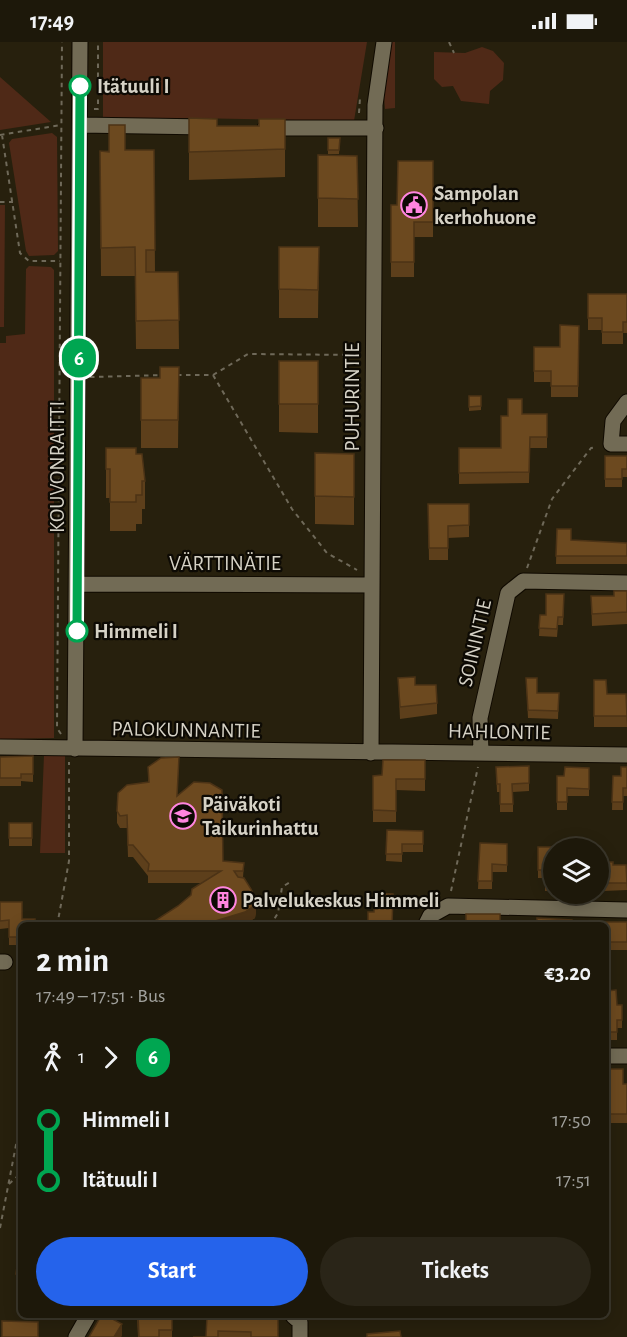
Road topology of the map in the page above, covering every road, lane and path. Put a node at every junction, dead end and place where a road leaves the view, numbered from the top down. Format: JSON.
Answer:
{"nodes":[{"id":1,"x":62,"y":42,"type":"edge"},
{"id":2,"x":80,"y":42,"type":"edge"},
{"id":3,"x":384,"y":42,"type":"edge"},
{"id":4,"x":449,"y":42,"type":"edge"},
{"id":5,"x":454,"y":53,"type":"dead end"},
{"id":6,"x":61,"y":125,"type":"junction"},
{"id":7,"x":80,"y":125,"type":"junction"},
{"id":8,"x":222,"y":127,"type":"edge"},
{"id":9,"x":245,"y":128,"type":"edge"},
{"id":10,"x":375,"y":128,"type":"junction"},
{"id":11,"x":1,"y":135,"type":"edge"},
{"id":12,"x":0,"y":201,"type":"edge"},
{"id":13,"x":13,"y":202,"type":"junction"},
{"id":14,"x":60,"y":261,"type":"junction"},
{"id":15,"x":363,"y":356,"type":"dead end"},
{"id":16,"x":213,"y":375,"type":"junction"},
{"id":17,"x":78,"y":377,"type":"junction"},
{"id":18,"x":627,"y":402,"type":"edge"},
{"id":19,"x":619,"y":444,"type":"edge"},
{"id":20,"x":361,"y":573,"type":"dead end"},
{"id":21,"x":523,"y":581,"type":"junction"},
{"id":22,"x":627,"y":583,"type":"edge"},
{"id":23,"x":78,"y":584,"type":"junction"},
{"id":24,"x":372,"y":585,"type":"junction"},
{"id":25,"x":0,"y":747,"type":"edge"},
{"id":26,"x":71,"y":749,"type":"junction"},
{"id":27,"x":371,"y":753,"type":"junction"},
{"id":28,"x":481,"y":753,"type":"junction"},
{"id":29,"x":627,"y":755,"type":"edge"},
{"id":30,"x":292,"y":880,"type":"dead end"},
{"id":31,"x":448,"y":906,"type":"junction"},
{"id":32,"x":627,"y":910,"type":"edge"},
{"id":33,"x":58,"y":922,"type":"edge"},
{"id":34,"x":272,"y":922,"type":"edge"},
{"id":35,"x":427,"y":922,"type":"edge"},
{"id":36,"x":609,"y":1056,"type":"edge"},
{"id":37,"x":627,"y":1056,"type":"edge"},
{"id":38,"x":18,"y":1135,"type":"edge"},
{"id":39,"x":18,"y":1176,"type":"edge"},
{"id":40,"x":9,"y":1184,"type":"junction"},
{"id":41,"x":0,"y":1228,"type":"edge"},
{"id":42,"x":87,"y":1318,"type":"edge"},
{"id":43,"x":295,"y":1318,"type":"edge"},
{"id":44,"x":76,"y":1337,"type":"edge"},
{"id":45,"x":300,"y":1337,"type":"edge"}],
"edges":[{"from":1,"to":6,"type":"path"},
{"from":2,"to":7,"type":"street","name":"KOUVONRAITTI"},
{"from":3,"to":10,"type":"street","name":"PUHURINTIE"},
{"from":4,"to":5,"type":"path"},
{"from":6,"to":11,"type":"path"},
{"from":6,"to":14,"type":"path"},
{"from":7,"to":8,"type":"street"},
{"from":7,"to":17,"type":"street","name":"KOUVONRAITTI"},
{"from":9,"to":10,"type":"street"},
{"from":10,"to":24,"type":"street","name":"PUHURINTIE"},
{"from":11,"to":13,"type":"path"},
{"from":12,"to":13,"type":"path"},
{"from":13,"to":14,"type":"path"},
{"from":14,"to":26,"type":"path"},
{"from":15,"to":16,"type":"path"},
{"from":16,"to":17,"type":"path"},
{"from":16,"to":20,"type":"path"},
{"from":17,"to":23,"type":"street","name":"KOUVONRAITTI"},
{"from":18,"to":19,"type":"street"},
{"from":19,"to":21,"type":"path"},
{"from":21,"to":22,"type":"street"},
{"from":21,"to":28,"type":"street","name":"SOININTIE"},
{"from":23,"to":24,"type":"street","name":"VÄRTTINÄTIE"},
{"from":23,"to":26,"type":"street","name":"KOUVONRAITTI"},
{"from":24,"to":27,"type":"street","name":"PUHURINTIE"},
{"from":25,"to":26,"type":"street","name":"PALOKUNNANTIE"},
{"from":26,"to":27,"type":"street","name":"PALOKUNNANTIE"},
{"from":26,"to":33,"type":"path"},
{"from":27,"to":28,"type":"street","name":"HAHLONTIE"},
{"from":28,"to":29,"type":"street","name":"HAHLONTIE"},
{"from":28,"to":31,"type":"path"},
{"from":30,"to":34,"type":"path"},
{"from":31,"to":32,"type":"street"},
{"from":31,"to":35,"type":"street"},
{"from":36,"to":37,"type":"street"},
{"from":38,"to":40,"type":"path"},
{"from":39,"to":40,"type":"path"},
{"from":40,"to":41,"type":"path"},
{"from":42,"to":44,"type":"street"},
{"from":43,"to":45,"type":"street"}]}
